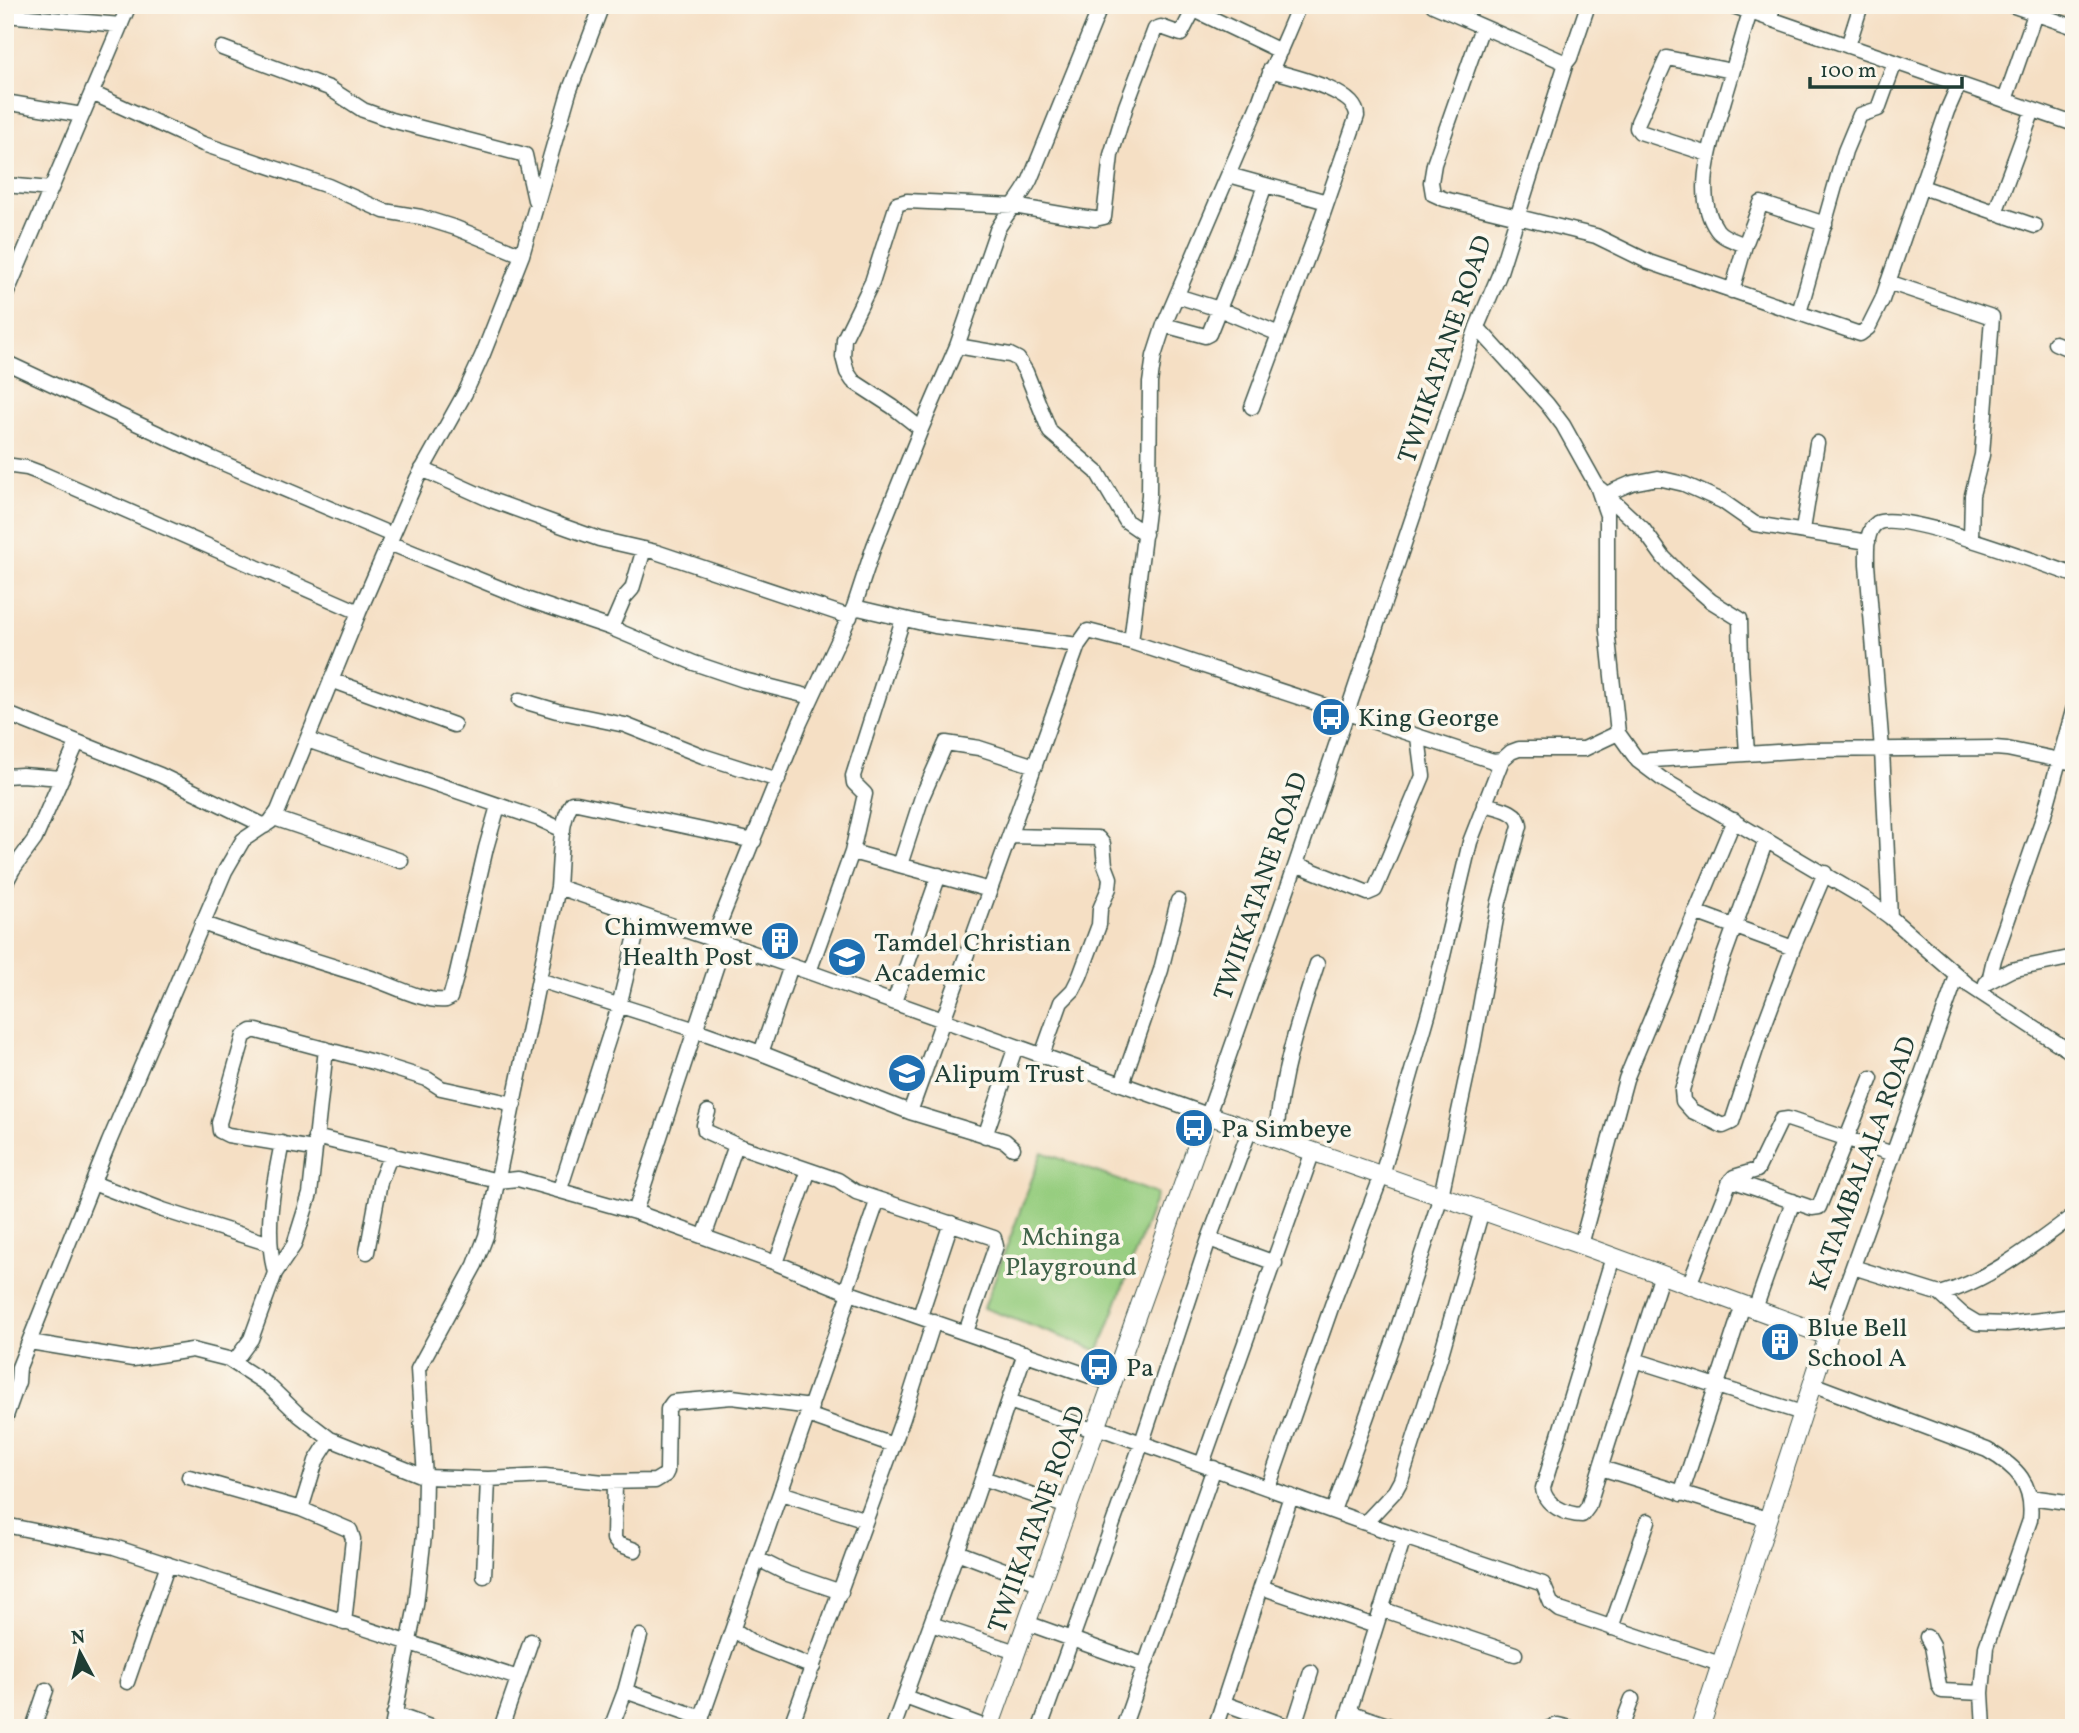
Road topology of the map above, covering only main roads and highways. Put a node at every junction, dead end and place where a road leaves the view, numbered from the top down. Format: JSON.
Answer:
{"nodes":[{"id":1,"x":1828,"y":1336,"type":"joint"},
{"id":2,"x":988,"y":1728,"type":"edge"},
{"id":3,"x":1700,"y":1728,"type":"edge"}],
"edges":[{"from":1,"to":2,"type":"main road","name":"TWIIKATANE ROAD"},
{"from":1,"to":3,"type":"main road","name":"KATAMBALALA ROAD"}]}
